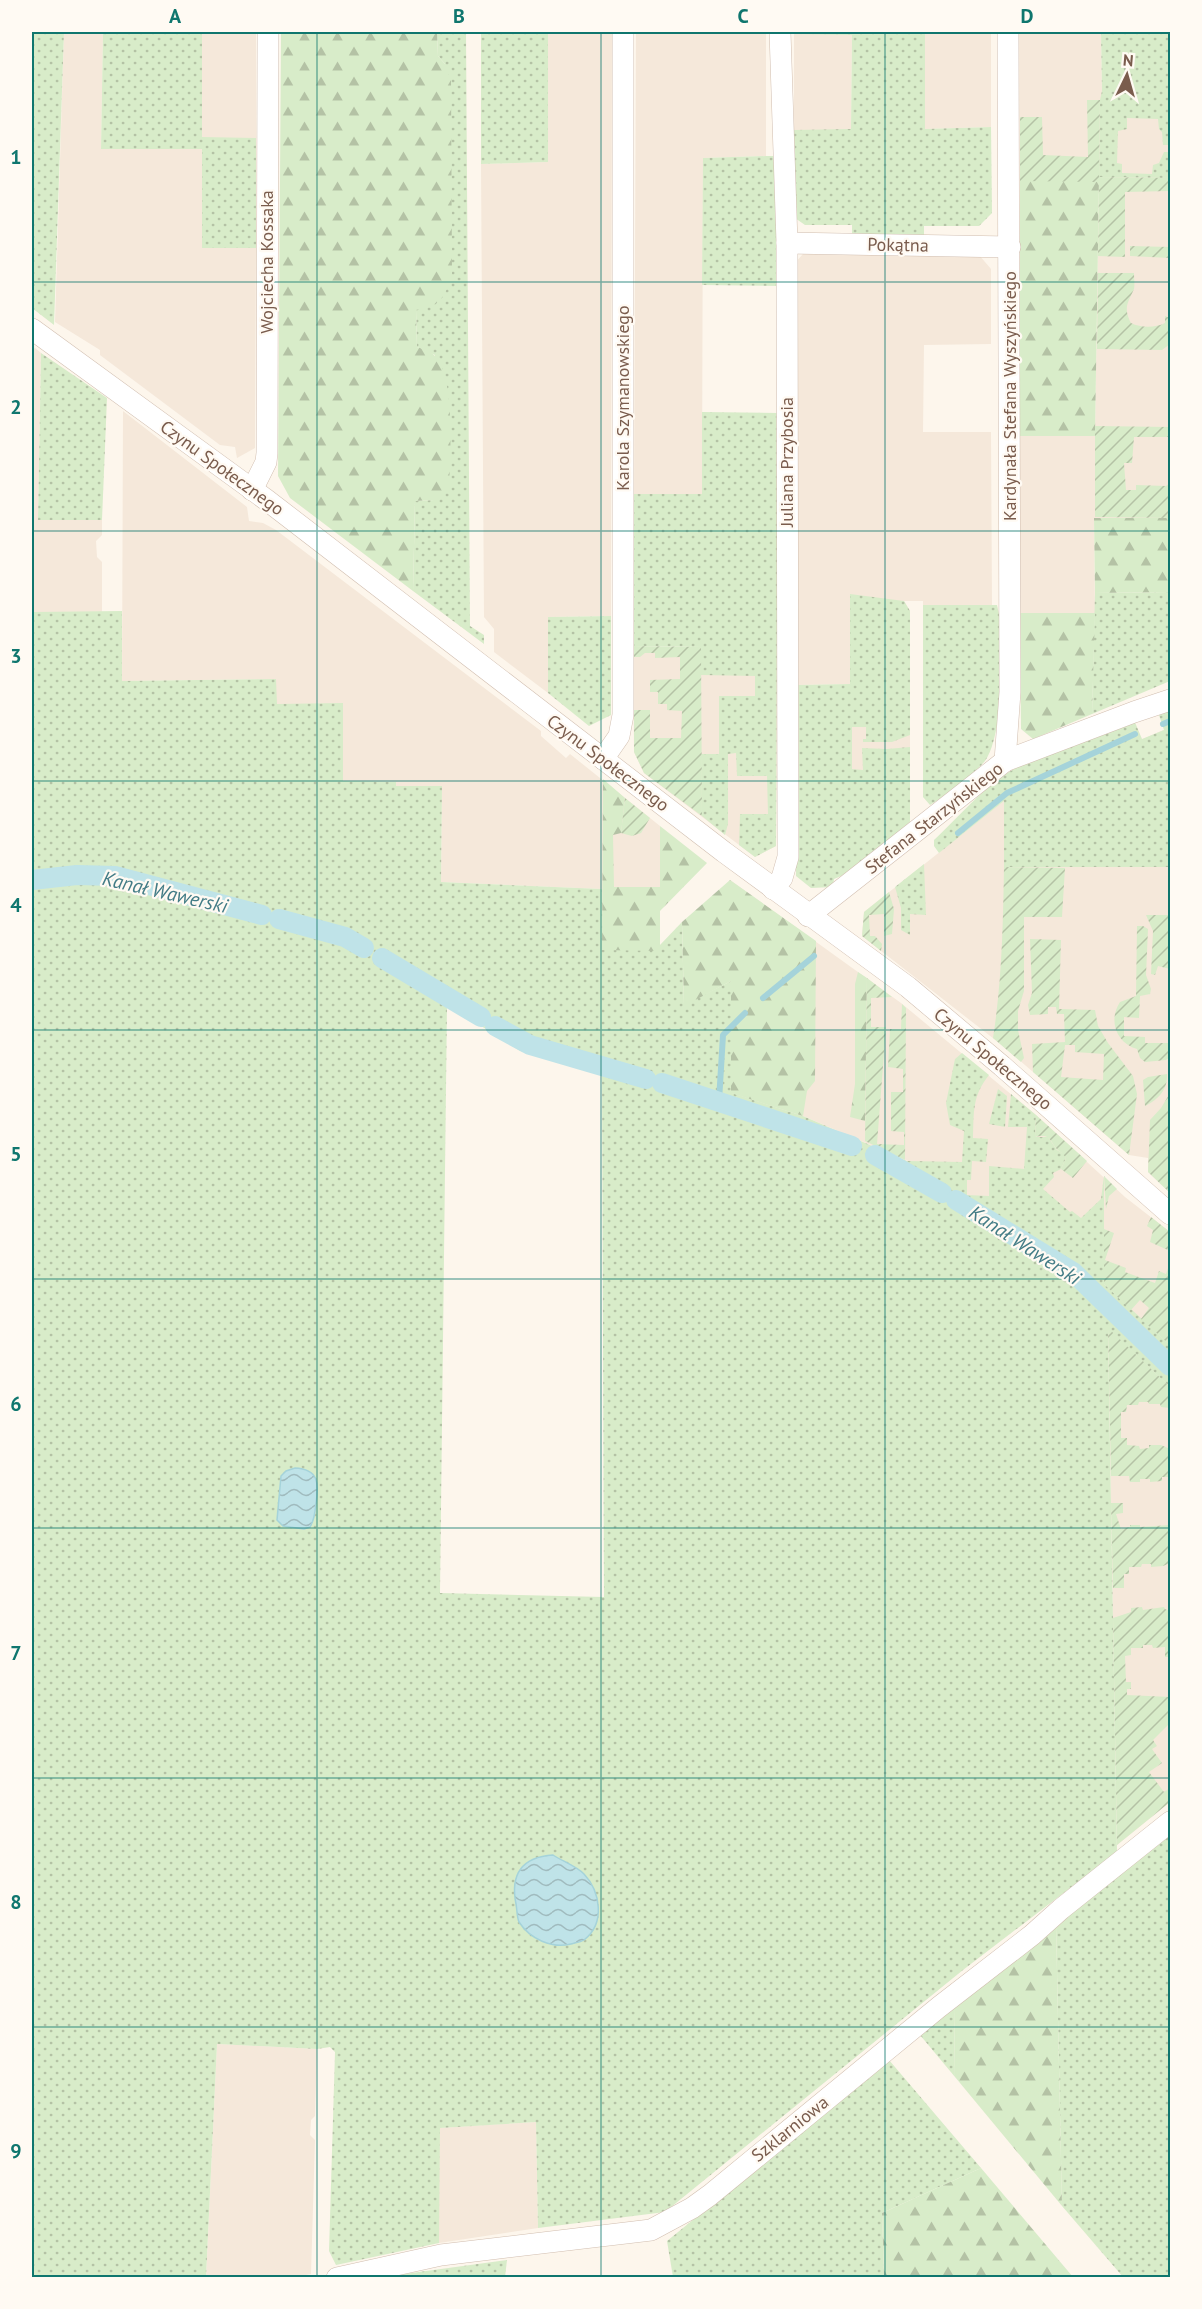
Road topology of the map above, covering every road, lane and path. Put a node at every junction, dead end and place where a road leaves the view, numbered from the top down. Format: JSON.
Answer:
{"nodes":[{"id":1,"x":268,"y":32,"type":"edge"},
{"id":2,"x":622,"y":32,"type":"edge"},
{"id":3,"x":780,"y":32,"type":"edge"},
{"id":4,"x":1008,"y":32,"type":"edge"},
{"id":5,"x":787,"y":243,"type":"junction"},
{"id":6,"x":1010,"y":247,"type":"junction"},
{"id":7,"x":32,"y":329,"type":"edge"},
{"id":8,"x":252,"y":490,"type":"junction"},
{"id":9,"x":1170,"y":700,"type":"edge"},
{"id":10,"x":603,"y":759,"type":"junction"},
{"id":11,"x":1005,"y":761,"type":"junction"},
{"id":12,"x":773,"y":889,"type":"junction"},
{"id":13,"x":808,"y":916,"type":"junction"},
{"id":14,"x":1170,"y":1214,"type":"edge"},
{"id":15,"x":1170,"y":1822,"type":"edge"},
{"id":16,"x":337,"y":2277,"type":"edge"}],
"edges":[{"from":1,"to":8,"type":"street","name":"Wojciecha Kossaka"},
{"from":2,"to":10,"type":"street","name":"Karola Szymanowskiego"},
{"from":3,"to":5,"type":"street","name":"Juliana Przybosia"},
{"from":4,"to":6,"type":"street","name":"Kardynała Stefana Wyszyńskiego"},
{"from":5,"to":6,"type":"street","name":"Pokątna"},
{"from":5,"to":12,"type":"street","name":"Juliana Przybosia"},
{"from":6,"to":11,"type":"street","name":"Kardynała Stefana Wyszyńskiego"},
{"from":7,"to":8,"type":"street","name":"Czynu Społecznego"},
{"from":8,"to":10,"type":"street","name":"Czynu Społecznego"},
{"from":9,"to":11,"type":"street","name":"Stefana Starzyńskiego"},
{"from":10,"to":12,"type":"street","name":"Czynu Społecznego"},
{"from":11,"to":13,"type":"street","name":"Stefana Starzyńskiego"},
{"from":12,"to":13,"type":"street","name":"Czynu Społecznego"},
{"from":13,"to":14,"type":"street","name":"Czynu Społecznego"},
{"from":15,"to":16,"type":"street","name":"Szklarniowa"}]}
